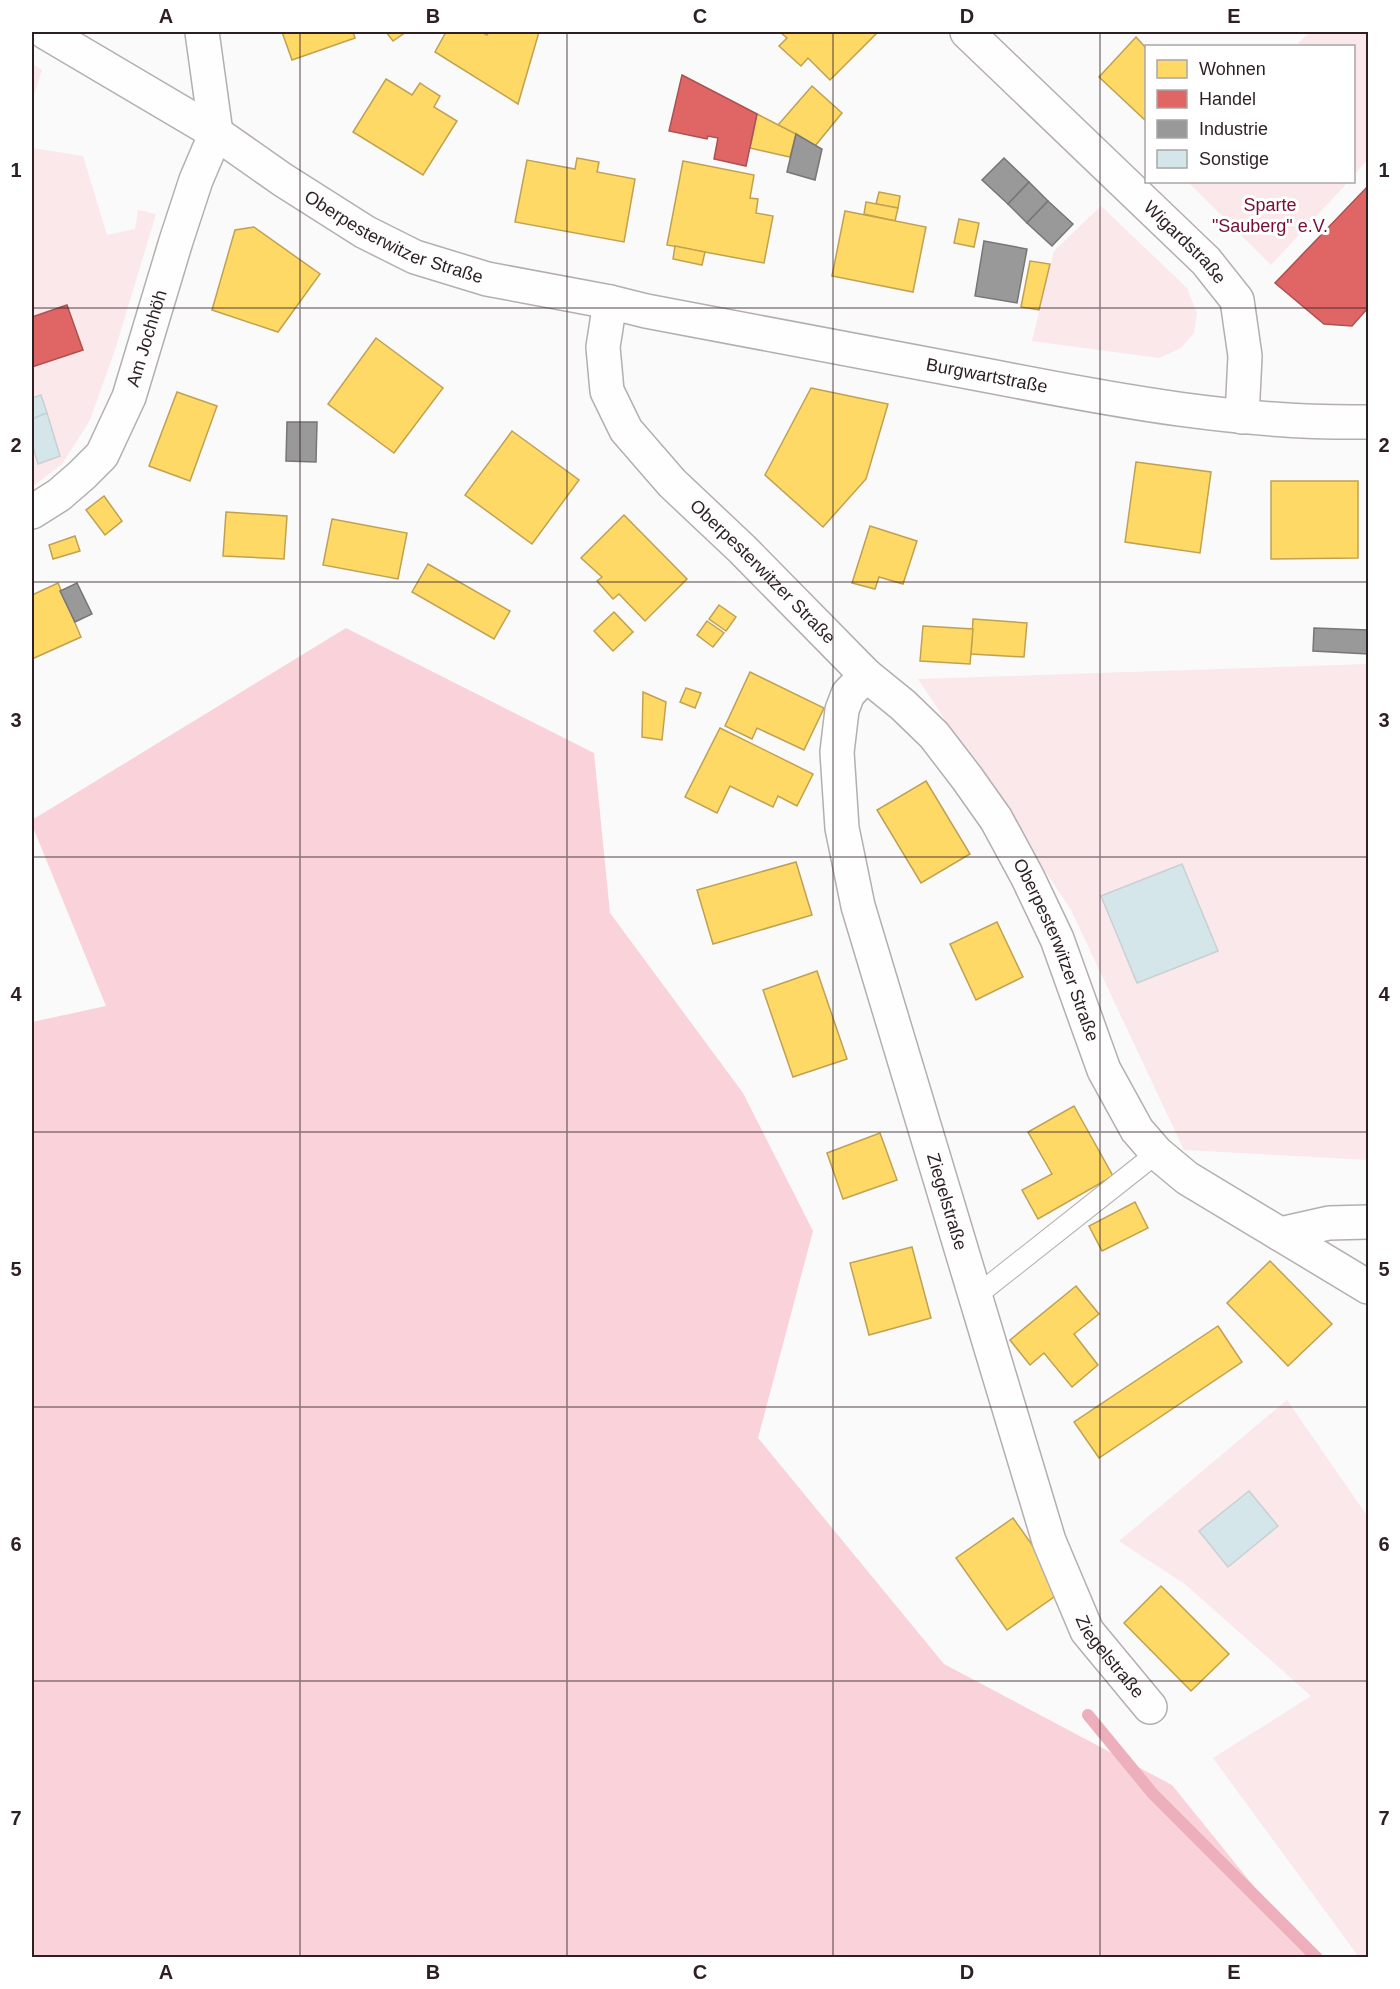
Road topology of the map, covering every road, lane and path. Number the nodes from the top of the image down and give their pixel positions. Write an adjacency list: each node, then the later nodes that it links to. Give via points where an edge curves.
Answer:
1 (45, 32): 4 (street, Oberpesterwitzer Straße)
2 (202, 32): 4 (street)
3 (967, 32): 6 (street, Wigardstraße, via 1206,261 1238,300 1245,356)
4 (216, 134): 5 (street, Oberpesterwitzer Straße, via 365,232 415,257 487,279); 8 (street, Am Jochhöh, via 196,180 129,397 102,454 59,495)
5 (610, 302): 6 (street, Burgwartstraße, via 1104,399); 9 (street, Oberpesterwitzer Straße, via 603,347 606,385 626,430 672,483)
6 (1242, 417): 7 (street, Burgwartstraße)
7 (1368, 422)
8 (32, 512)
9 (866, 675): 10 (street, Oberpesterwitzer Straße, via 934,735 996,819 1057,939 1104,1070 1137,1130); 14 (street, Ziegelstraße, via 848,694 842,710 837,752 842,828 858,906)
10 (1157, 1153): 12 (street, Oberpesterwitzer Straße, via 1187,1178); 14 (lane)
11 (1368, 1222): 12 (street, via 1329,1223)
12 (1280, 1234): 13 (street, Oberpesterwitzer Straße)
13 (1368, 1287)
14 (976, 1296): 15 (street, Ziegelstraße, via 1049,1541 1070,1591 1087,1631)
15 (1150, 1707)

